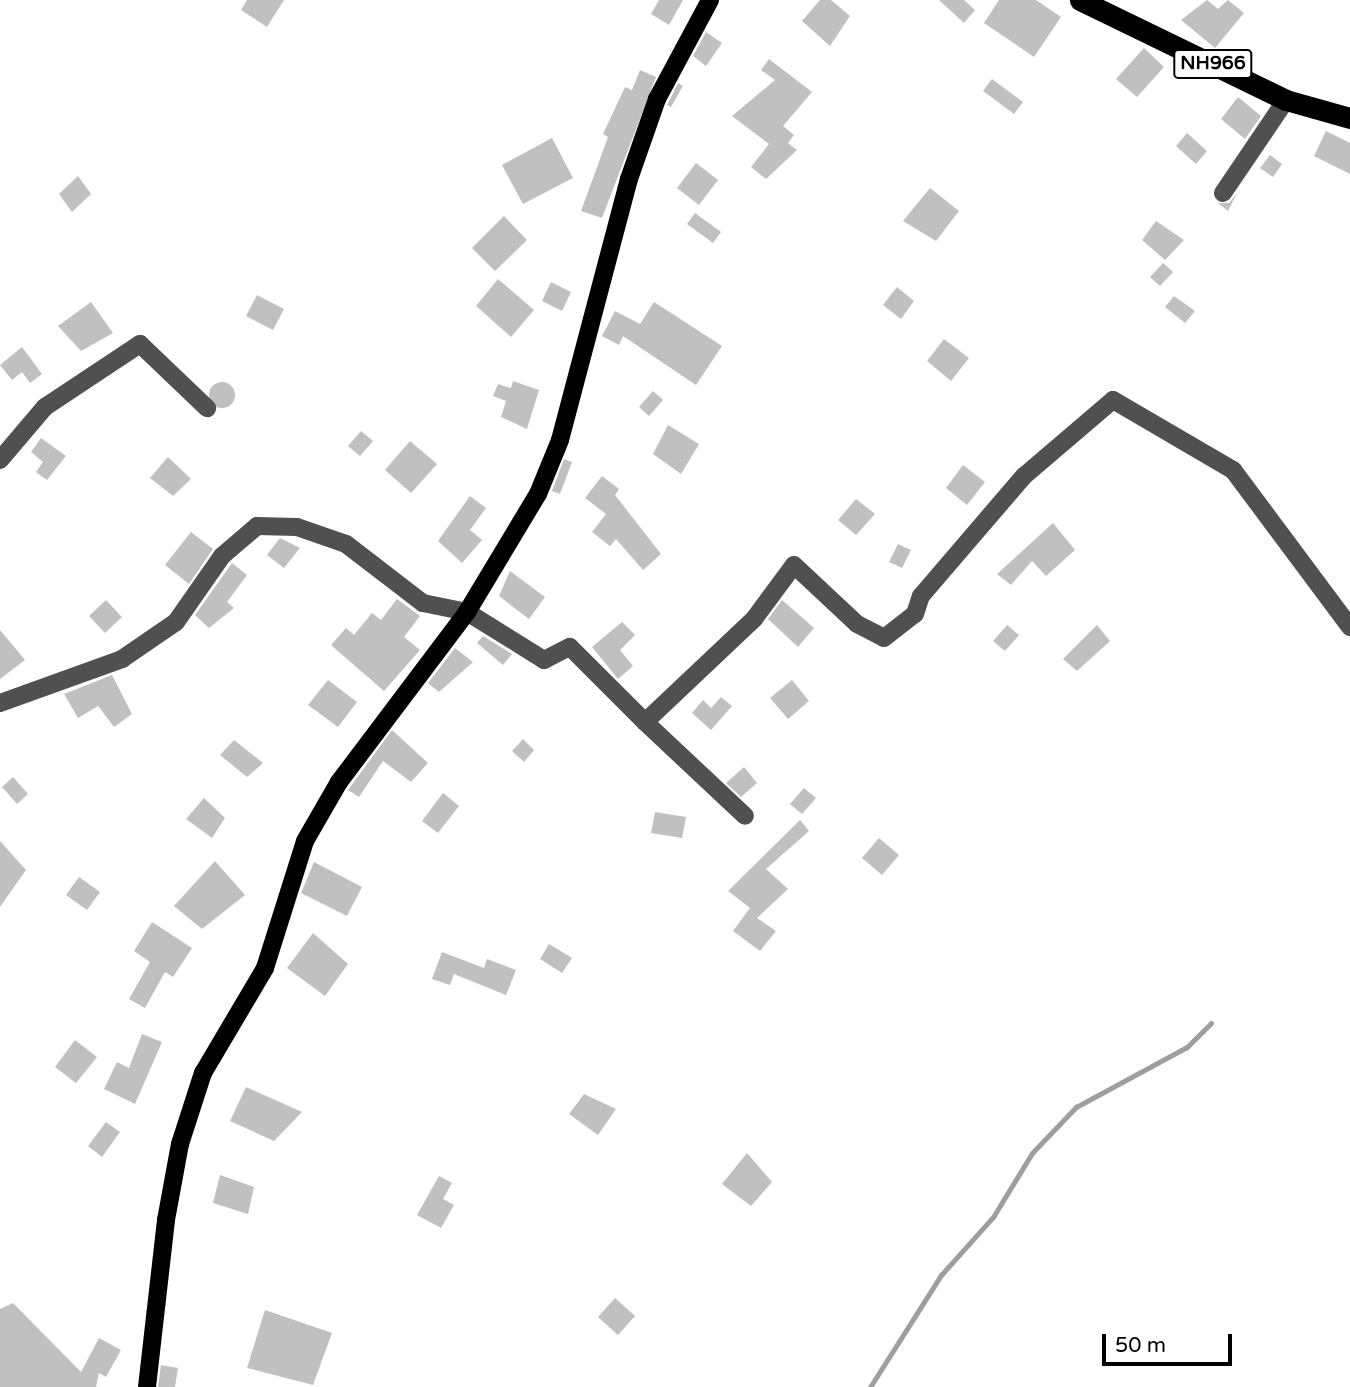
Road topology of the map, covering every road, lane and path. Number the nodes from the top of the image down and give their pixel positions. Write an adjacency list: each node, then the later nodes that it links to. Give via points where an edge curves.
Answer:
1 (710, 0): 8 (main road, via 657,99 629,179 560,440 516,536)
2 (1080, 0): 3 (highway, NH966)
3 (1286, 100): 4 (highway, NH966); 5 (street)
4 (1350, 118)
5 (1223, 192)
6 (207, 408): 7 (street, via 140,344 45,407)
7 (0, 460)
8 (467, 612): 10 (street, via 423,603 346,544 298,527 257,526 222,556 176,622 152,642 122,659); 11 (street, via 544,660 570,646 583,654); 13 (main road, via 326,805 305,841 265,968 203,1073 168,1207)
9 (1350, 627): 11 (street, via 1233,470 1113,400 1024,476 921,596 915,614 884,638 857,624 794,565 754,619)
10 (0, 703)
11 (645, 722): 12 (street)
12 (745, 816)
13 (147, 1387)

